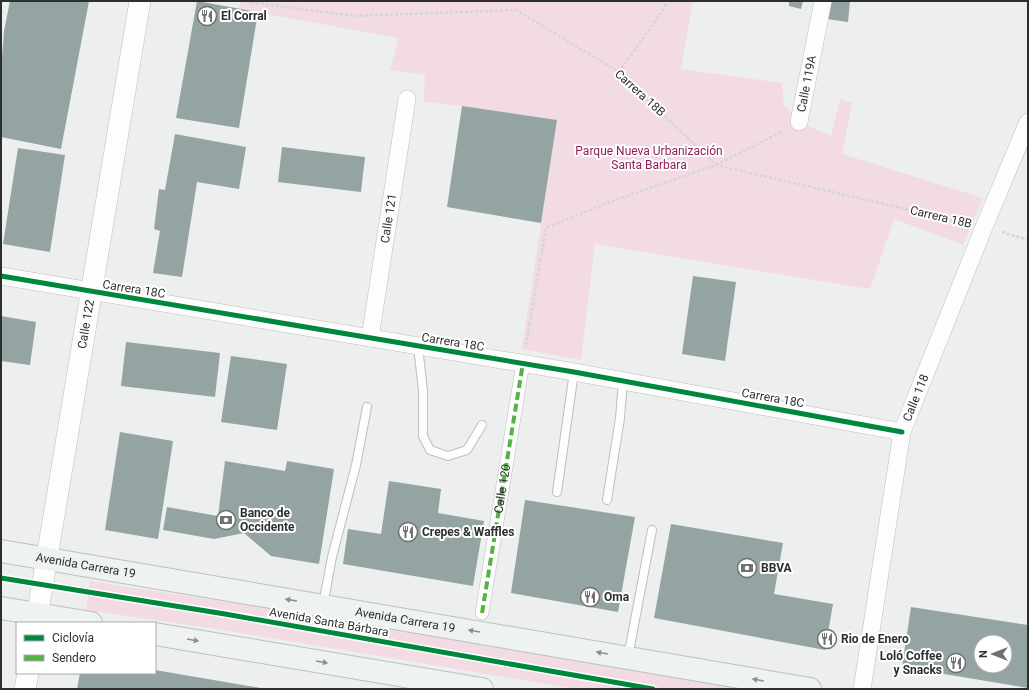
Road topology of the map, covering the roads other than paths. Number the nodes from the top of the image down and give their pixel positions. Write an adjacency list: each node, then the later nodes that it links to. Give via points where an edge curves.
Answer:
1 (140, 1): 7 (street, Calle 122)
2 (823, 1): 4 (street, Calle 119A)
3 (407, 98): 8 (street, Calle 121)
4 (799, 122)
5 (1028, 122): 15 (street, Calle 118)
6 (1, 276): 7 (street, Carrera 18C)
7 (91, 292): 8 (street, Carrera 18C); 20 (street, Calle 122)
8 (370, 338): 9 (street, Carrera 18C)
9 (418, 346): 10 (street, Carrera 18C); 14 (lane, via 423,391 423,436 430,450 448,456 467,450)
10 (523, 363): 11 (street, Carrera 18C); 23 (street, Calle 120)
11 (574, 372): 12 (street, Carrera 18C); 16 (lane)
12 (623, 381): 15 (street, Carrera 18C); 17 (lane)
13 (367, 407): 21 (lane)
14 (482, 424)
15 (902, 432): 32 (street, Calle 118)
16 (557, 492)
17 (607, 500)
18 (652, 530): 27 (lane)
19 (1, 551): 20 (main road, Avenida Carrera 19)
20 (47, 559): 21 (main road, Avenida Carrera 19, one-way to 20); 24 (street, Calle 122)
21 (323, 605): 27 (main road, Avenida Carrera 19, one-way to 21)
22 (1, 608): 24 (main road)
23 (482, 613)
24 (37, 618): 25 (main road)
25 (80, 622)
26 (156, 634): 30 (main road, one-way to 30)
27 (628, 658): 31 (main road, Avenida Carrera 19, one-way to 27)
28 (28, 674): 29 (street)
29 (25, 689)
30 (482, 689)
31 (810, 689)
32 (862, 689)

